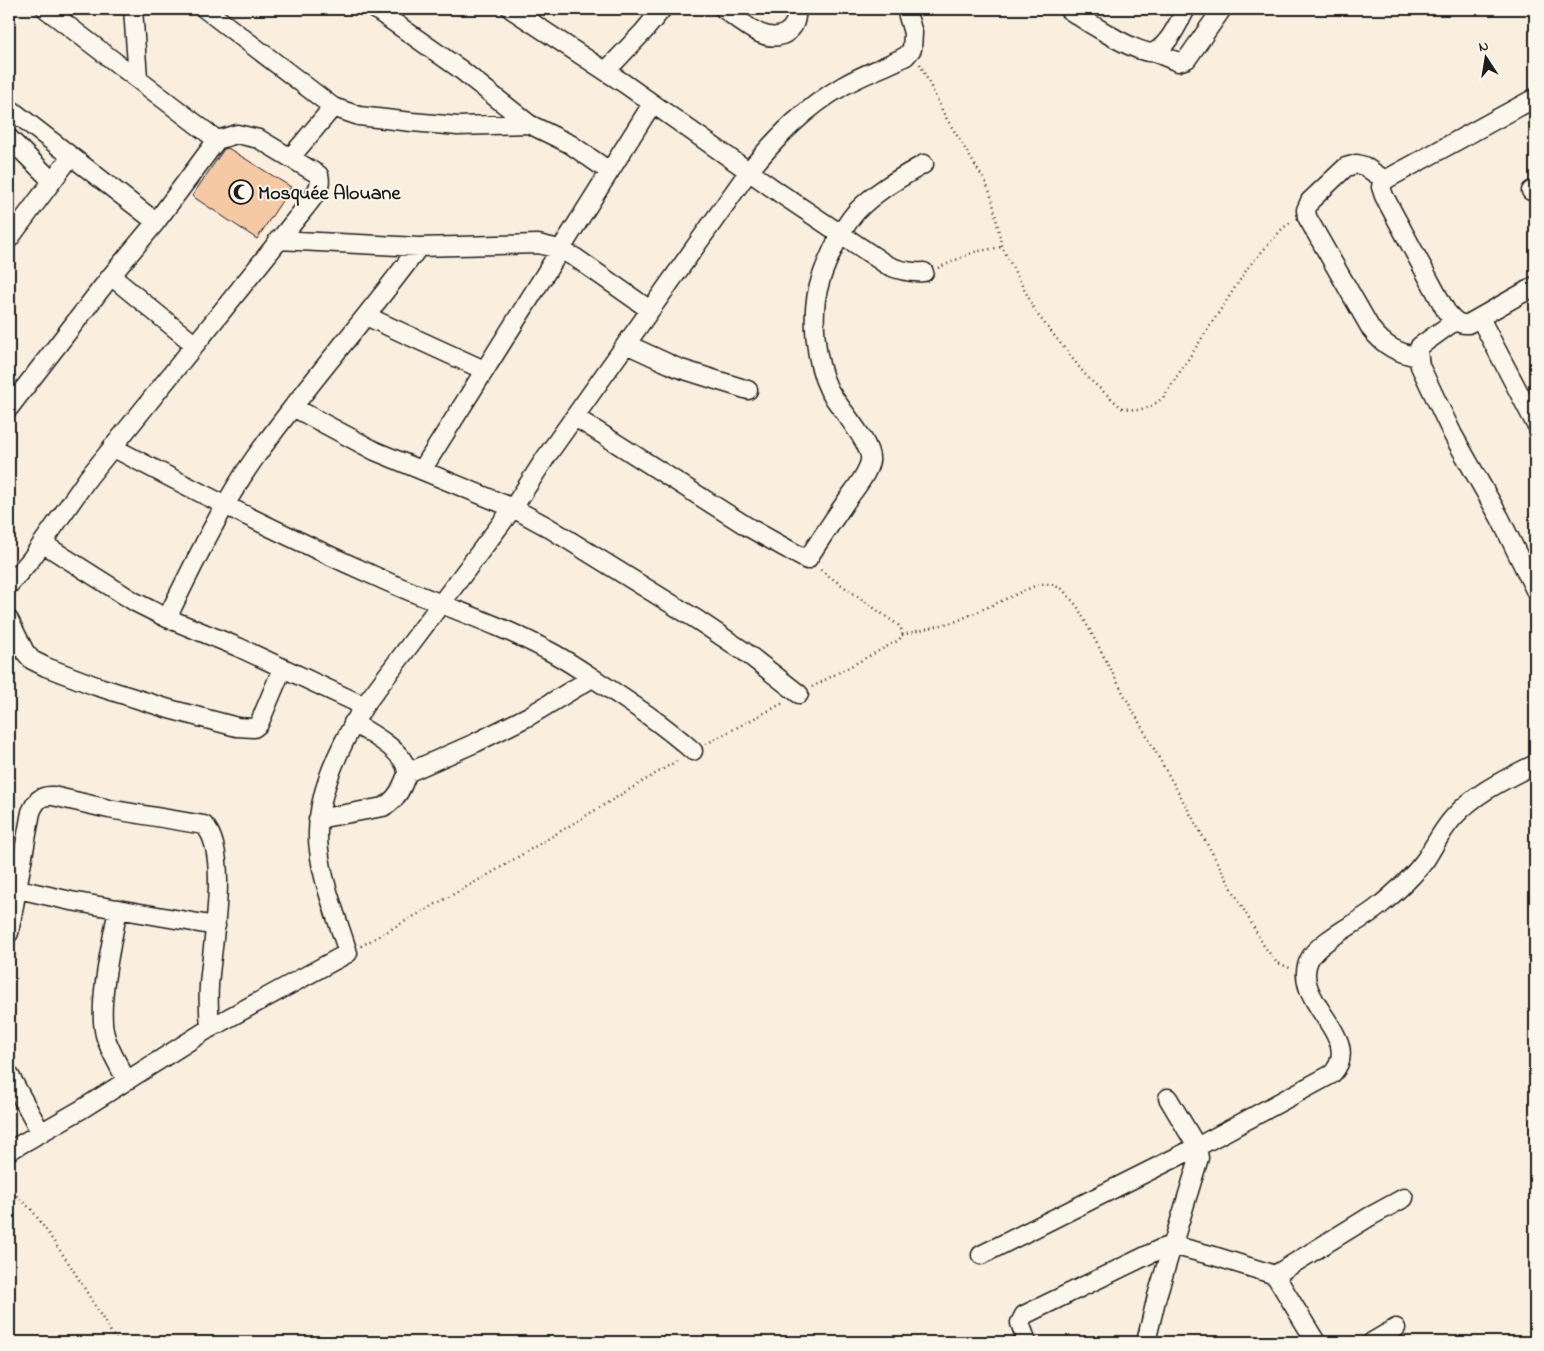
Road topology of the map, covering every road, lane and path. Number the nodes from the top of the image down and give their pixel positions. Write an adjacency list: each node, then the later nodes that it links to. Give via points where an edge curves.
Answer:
1 (46, 9): 16 (street)
2 (132, 9): 16 (street)
3 (205, 9): 19 (street)
4 (376, 9): 21 (street, via 460,69)
5 (662, 9): 15 (street)
6 (724, 9): 7 (street, via 762,35 780,36 792,28)
7 (796, 9)
8 (906, 9): 13 (street, via 913,33)
9 (1068, 9): 14 (street, via 1128,45)
10 (1186, 9): 14 (street, via 1165,42)
11 (1222, 9): 14 (street, via 1187,59 1178,62)
12 (516, 10): 15 (street)
13 (912, 49): 28 (street, via 906,56 845,85 818,102 786,128); 37 (path, via 945,116 986,183)
14 (1154, 52)
15 (606, 71): 18 (street)
16 (138, 78): 23 (street)
17 (1535, 98): 29 (street)
18 (652, 104): 27 (street); 28 (street)
19 (332, 107): 21 (street, via 360,116 421,123 458,126); 25 (street)
20 (13, 118): 24 (street)
21 (529, 124): 27 (street, via 570,144)
22 (9, 138): 30 (street)
23 (217, 140): 25 (street, via 236,134 246,136 259,139); 32 (street)
24 (71, 156): 30 (street); 32 (street)
25 (291, 157): 35 (street, via 319,175 320,180 314,196)
26 (924, 164): 33 (street, via 873,196)
27 (609, 171): 38 (street)
28 (749, 171): 33 (street); 42 (street)
29 (1385, 180): 31 (street, via 1364,166 1346,167 1310,200); 45 (street, via 1381,187 1384,196 1446,311)
30 (52, 181): 34 (street)
31 (1306, 210): 37 (path, via 1283,228 1249,266 1163,398 1150,407 1137,410 1122,408 1088,378 1038,314); 48 (street, via 1371,329 1394,350)
32 (156, 222): 40 (street)
33 (841, 233): 39 (street, via 887,265 902,272); 61 (street, via 819,283 817,350 830,391 868,446 870,462)
34 (9, 239)
35 (278, 240): 36 (street); 46 (street)
36 (419, 247): 38 (street, via 538,244); 43 (street)
37 (1002, 247): 39 (path, via 974,252)
38 (559, 250): 42 (street, via 596,271); 49 (street)
39 (924, 272)
40 (111, 276): 46 (street); 53 (street)
41 (1535, 286): 44 (street)
42 (650, 310): 47 (street)
43 (366, 316): 49 (street); 52 (street)
44 (1480, 318): 45 (street, via 1468,324); 51 (street)
45 (1455, 321): 48 (street, via 1423,343)
46 (194, 344): 56 (street)
47 (626, 344): 50 (street, via 678,368); 54 (street)
48 (1418, 357): 63 (street, via 1454,436 1500,518)
49 (484, 370): 57 (street)
50 (748, 390)
51 (1530, 399): 55 (street)
52 (293, 407): 57 (street, via 375,451); 58 (street, via 254,460)
53 (9, 408)
54 (574, 417): 59 (street); 61 (street, via 748,527)
55 (1535, 422)
56 (112, 447): 58 (street); 60 (street)
57 (422, 470): 59 (street)
58 (226, 506): 64 (street, via 377,578); 65 (street)
59 (514, 508): 64 (street); 70 (street, via 699,621)
60 (42, 543): 62 (street); 65 (street, via 105,584)
61 (807, 560): 67 (path, via 898,625)
62 (9, 585)
63 (1535, 590)
64 (441, 604): 69 (street, via 547,650); 71 (street)
65 (167, 618): 68 (street)
66 (9, 620): 68 (street, via 24,652 39,664 169,710 237,727 254,728 259,724)
67 (902, 635): 70 (path, via 899,640); 82 (path, via 957,621 1039,584 1051,584 1062,589 1077,606 1264,946 1276,962 1292,970)
68 (282, 669): 71 (street)
69 (592, 678): 73 (street); 75 (street, via 529,716)
70 (799, 694): 73 (path)
71 (364, 706): 72 (street)
72 (353, 723): 75 (street, via 393,749 404,762); 76 (street, via 330,776)
73 (693, 751): 81 (path, via 493,872)
74 (1535, 764): 82 (street, via 1485,791 1461,810 1412,876 1378,907 1319,947 1309,960)
75 (407, 773): 76 (street, via 397,796 383,807)
76 (318, 819): 81 (street, via 323,869)
77 (13, 887): 78 (street); 79 (street, via 31,812 38,799 45,796 204,825 215,846); 80 (street)
78 (118, 909): 79 (street); 85 (street, via 102,1020 110,1050)
79 (216, 926): 83 (street, via 209,986)
80 (9, 933)
81 (348, 953): 83 (street)
82 (1306, 971): 88 (street, via 1312,996 1338,1038 1342,1056 1337,1068 1315,1084)
83 (210, 1028): 85 (street)
84 (9, 1074): 87 (street)
85 (126, 1080): 87 (street)
86 (1168, 1098): 88 (street)
87 (40, 1133): 89 (street)
88 (1197, 1147): 92 (street, via 1198,1164); 93 (street)
89 (9, 1151)
90 (9, 1189): 97 (path, via 32,1210)
91 (1404, 1198): 94 (street)
92 (1172, 1245): 94 (street); 96 (street); 98 (street, via 1024,1314 1020,1323)
93 (981, 1255)
94 (1275, 1275): 99 (street)
95 (1396, 1328): 100 (street)
96 (1150, 1339)
97 (117, 1342)
98 (1027, 1342)
99 (1316, 1342)
100 (1372, 1342)

